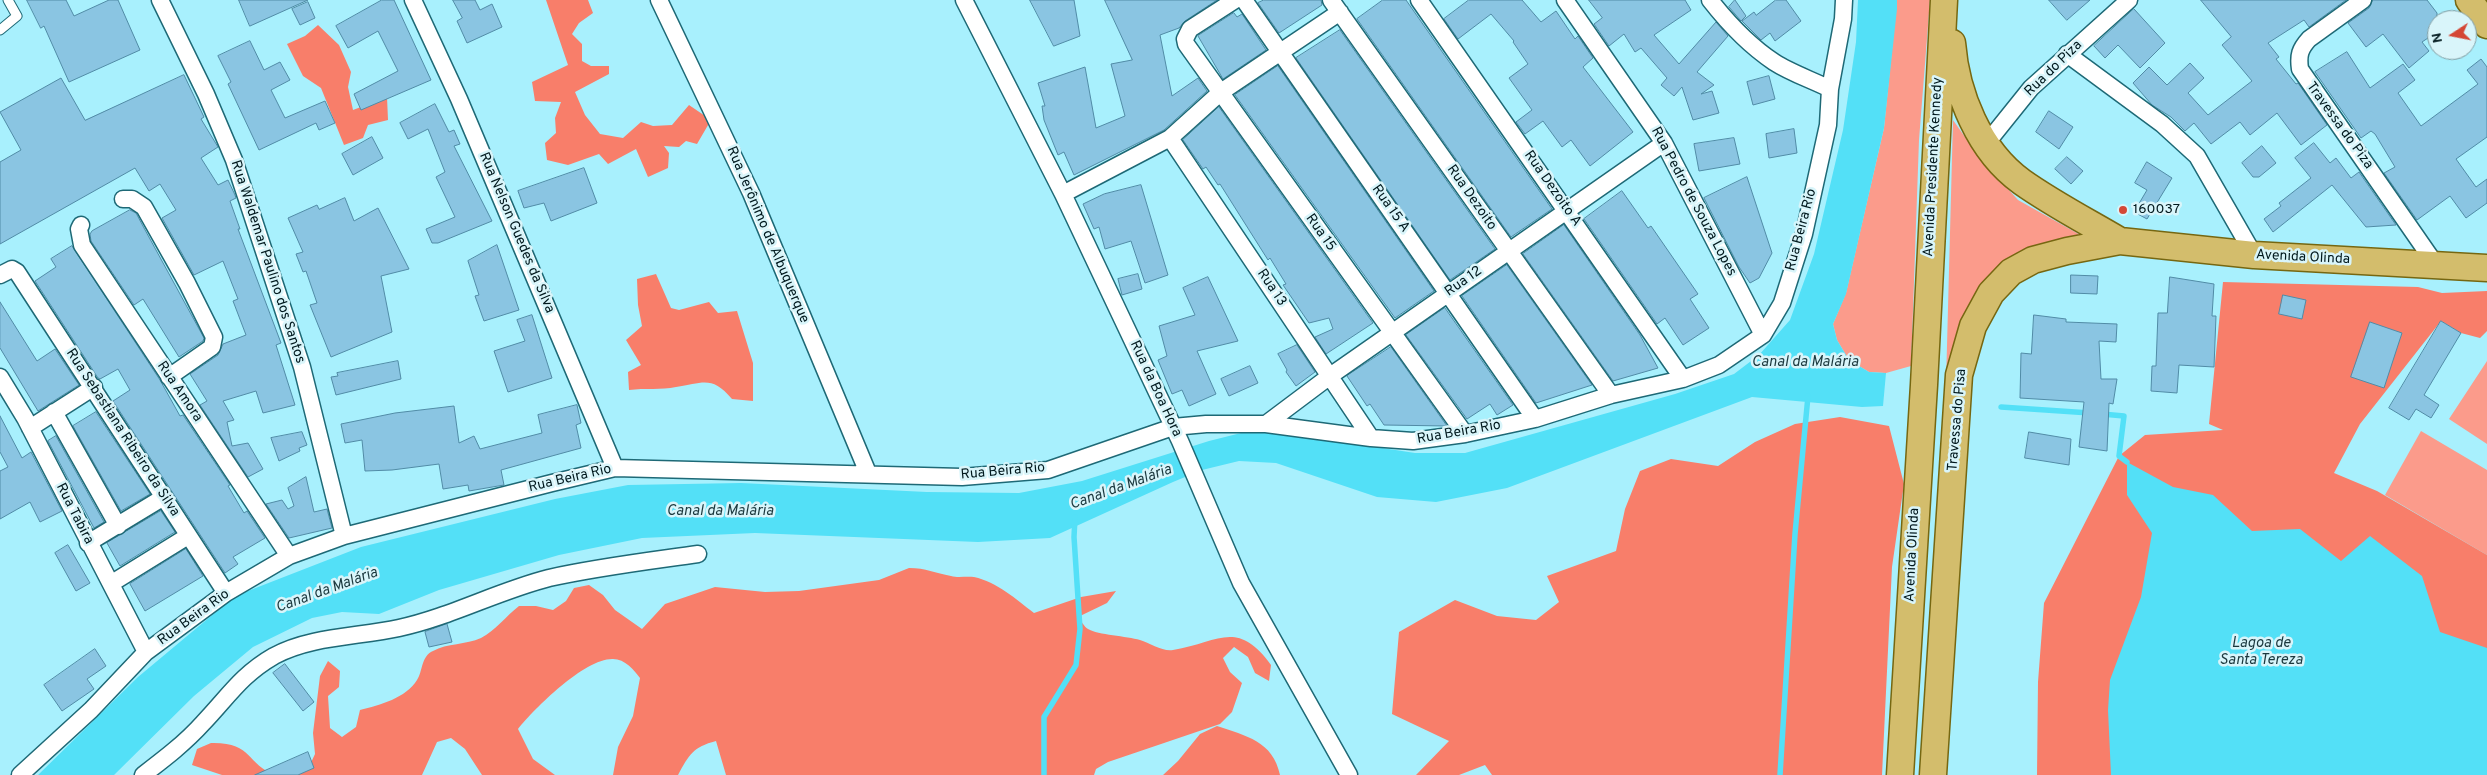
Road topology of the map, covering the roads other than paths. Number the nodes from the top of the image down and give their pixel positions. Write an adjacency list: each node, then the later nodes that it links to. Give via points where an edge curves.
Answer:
1 (8, 0): 18 (lane, via 17,16)
2 (160, 0): 59 (street, Rua Waldemar Paulino dos Santos, via 234,160 302,367)
3 (413, 0): 54 (street, Rua Nelson Guedes da Silva, via 463,108)
4 (659, 0): 55 (street, Rua Jerônimo de Albuquerque, via 751,193)
5 (964, 0): 26 (street, Rua da Boa Hora)
6 (1235, 0): 22 (street, Rua 15, via 1190,29 1185,39)
7 (1244, 0): 19 (street, Rua 15 A)
8 (1419, 0): 28 (street, Rua Dezoito A)
9 (1565, 0): 24 (street, Rua Pedro de Souza Lopes)
10 (1710, 0): 21 (street, via 1722,16 1775,62)
11 (1844, 0): 21 (street, Rua Beira Rio)
12 (1946, 0): 25 (main road, via 1954,64 1963,98); 40 (main road, Avenida Presidente Kennedy)
13 (2129, 0): 20 (street, Rua do Piza)
14 (2363, 0): 34 (street, Travessa do Piza, via 2309,39 2299,56 2300,68)
15 (2469, 0): 17 (main road)
16 (1335, 6): 19 (street); 31 (street, Rua Dezoito)
17 (2487, 25)
18 (0, 30)
19 (1280, 52): 22 (street); 37 (street, Rua 15 A)
20 (2067, 54): 25 (street, Rua do Piza, via 2031,88); 33 (street, via 2162,124 2197,156)
21 (1830, 89): 39 (street, Rua Beira Rio, via 1828,125 1804,234 1782,303)
22 (1220, 92): 23 (street); 38 (street, Rua 15)
23 (1170, 138): 26 (street); 41 (street, Rua 13)
24 (1664, 143): 28 (street, Rua 12); 39 (street, Rua Pedro de Souza Lopes)
25 (1986, 144): 30 (main road, via 2021,182)
26 (1063, 194): 51 (street, Rua da Boa Hora)
27 (123, 199): 43 (street, via 132,199 144,207 187,283 215,342)
28 (1567, 210): 31 (street, Rua 12); 44 (street, Rua Dezoito A)
29 (81, 225): 43 (street, Rua Amora, via 82,245)
30 (2120, 241): 33 (main road, Avenida Olinda); 70 (main road, Travessa do Pisa, via 2033,260 2011,272 1991,293 1973,326 1958,375)
31 (1509, 251): 37 (street, Rua 12); 46 (street, Rua Dezoito)
32 (2487, 254): 34 (main road)
33 (2254, 255): 34 (main road, Avenida Olinda)
34 (2446, 265): 35 (main road, Avenida Olinda)
35 (2487, 268)
36 (0, 275): 45 (street, Rua Sebastiana Ribeiro da Silva, via 12,269 17,272)
37 (1448, 293): 38 (street, Rua 12); 48 (street, Rua 15 A)
38 (1392, 333): 41 (street, Rua 12); 52 (street, Rua 15)
39 (1763, 335): 44 (street, Rua Beira Rio, via 1719,365)
40 (1925, 335): 69 (main road, Avenida Olinda)
41 (1330, 376): 49 (street, Rua 12); 53 (street, Rua 13)
42 (0, 377): 50 (street, Rua Tabira)
43 (168, 377): 62 (street, Rua Amora)
44 (1683, 379): 46 (street, Rua Beira Rio)
45 (94, 387): 47 (street); 56 (street, Rua Sebastiana Ribeiro da Silva)
46 (1611, 395): 48 (street, Rua Beira Rio)
47 (54, 412): 50 (street); 57 (street)
48 (1535, 419): 52 (street, Rua Beira Rio)
49 (1266, 424): 51 (street, Rua Beira Rio, via 1206,424); 53 (street, Rua Beira Rio)
50 (30, 428): 60 (street, Rua Tabira)
51 (1177, 434): 55 (street, Rua Beira Rio, via 1048,470 962,477); 68 (street, Rua da Boa Hora, via 1242,583)
52 (1465, 434): 53 (street, Rua Beira Rio, via 1412,441)
53 (1370, 438)
54 (615, 468): 55 (street, Rua Beira Rio); 59 (street, Rua Beira Rio)
55 (868, 473)
56 (164, 497): 57 (street); 58 (street, Rua Sebastiana Ribeiro da Silva)
57 (118, 526): 60 (street)
58 (188, 536): 63 (street); 64 (street, Rua Sebastiana Ribeiro da Silva)
59 (344, 536): 62 (street, Rua Beira Rio)
60 (88, 543): 63 (street, Rua Tabira)
61 (698, 554): 67 (street, via 549,578 492,595 428,621 305,644 275,656 250,672 179,747)
62 (289, 556): 64 (street, Rua Beira Rio)
63 (112, 583): 65 (street, Rua Tabira)
64 (226, 593): 65 (street, Rua Beira Rio)
65 (146, 652): 66 (street, Rua Beira Rio, via 91,710)
66 (20, 775)
67 (143, 775)
68 (1349, 775)
69 (1900, 775)
70 (1933, 775)

